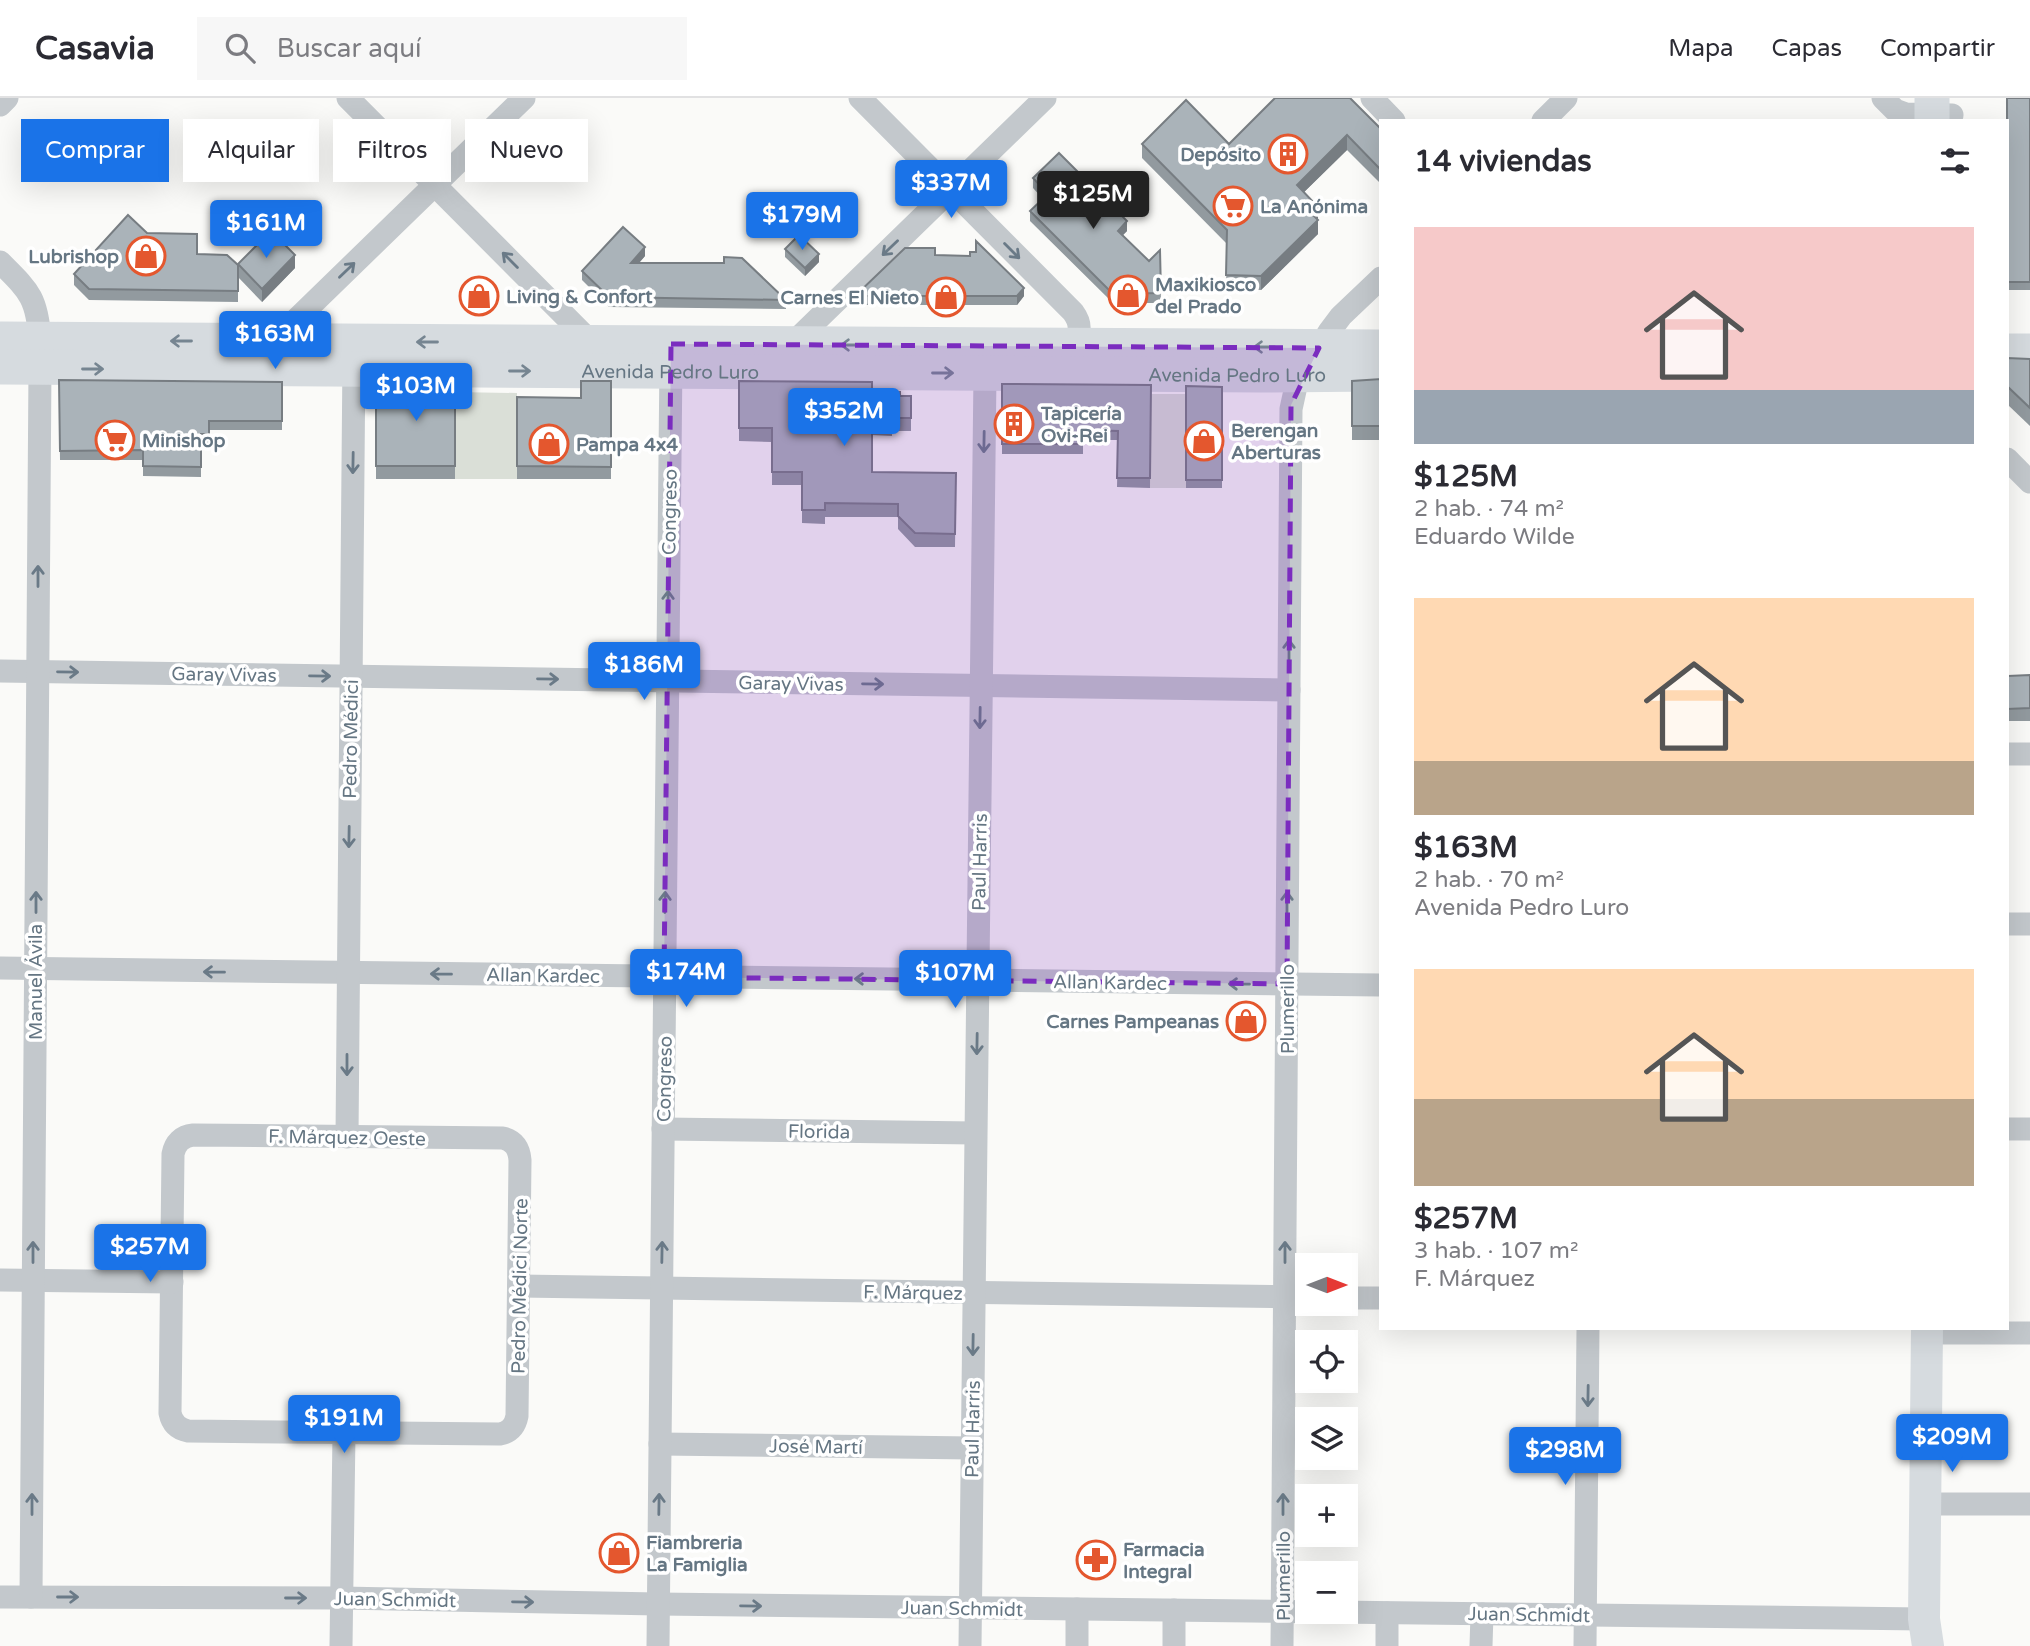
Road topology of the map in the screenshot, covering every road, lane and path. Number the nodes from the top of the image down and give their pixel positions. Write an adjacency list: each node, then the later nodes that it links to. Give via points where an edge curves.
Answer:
1 (7, 98): 9 (street)
2 (348, 98): 13 (street)
3 (524, 98): 13 (street)
4 (860, 98): 14 (street)
5 (1045, 98): 14 (street)
6 (1371, 98): 11 (street)
7 (1566, 98): 12 (street)
8 (1883, 98): 10 (street, via 1902,113)
9 (0, 105)
10 (1942, 111)
11 (1392, 119)
12 (1545, 119)
13 (435, 185): 17 (street, one-way to 13); 19 (street, one-way to 13)
14 (951, 189): 20 (street, one-way to 20); 21 (street, one-way to 21, via 1076,316 1078,336)
15 (0, 262): 25 (street, Manuel Ávila, via 32,297)
16 (1379, 280): 28 (street, Plumerillo, via 1335,323)
17 (293, 334): 25 (main road, Avenida Pedro Luro, one-way to 25); 26 (main road, Avenida Pedro Luro); 30 (street)
18 (0, 339): 25 (main road, Avenida Pedro Luro)
19 (592, 343): 26 (main road, Avenida Pedro Luro, one-way to 26); 27 (main road, Avenida Pedro Luro)
20 (791, 345): 21 (main road, Avenida Pedro Luro, one-way to 20); 27 (main road, Avenida Pedro Luro)
21 (1066, 346): 28 (main road, Avenida Pedro Luro, one-way to 21); 31 (street)
22 (1379, 347): 28 (main road, Avenida Pedro Luro)
23 (2009, 351): 24 (main road)
24 (2030, 351)
25 (40, 354): 29 (main road, Avenida Pedro Luro); 30 (main road, Avenida Pedro Luro, one-way to 30); 36 (street, Manuel Ávila, one-way to 25)
26 (354, 356): 27 (main road, Avenida Pedro Luro, one-way to 27); 30 (main road, Avenida Pedro Luro); 37 (street, Pedro Médici, one-way to 37)
27 (671, 358): 31 (main road, Avenida Pedro Luro, one-way to 31); 38 (street, Congreso, one-way to 27)
28 (1311, 362): 31 (main road, Avenida Pedro Luro); 32 (main road, Avenida Pedro Luro); 40 (street, Plumerillo, one-way to 28, via 1291,409 1294,391)
29 (0, 367)
30 (245, 369)
31 (985, 374): 39 (street, Paul Harris, one-way to 39)
32 (1379, 374)
33 (2009, 461): 34 (street)
34 (2030, 482)
35 (0, 671): 36 (street, Garay Vivas)
36 (37, 671): 37 (street, Garay Vivas, one-way to 37); 46 (street, Manuel Ávila, one-way to 36)
37 (351, 676): 38 (street, Garay Vivas, one-way to 38); 47 (street, Pedro Médici, one-way to 47)
38 (667, 681): 39 (street, Garay Vivas, one-way to 39); 48 (street, Congreso, one-way to 38)
39 (981, 686): 40 (street, Garay Vivas); 49 (street, Paul Harris, one-way to 49)
40 (1289, 690): 50 (street, Plumerillo, one-way to 40)
41 (2009, 754): 42 (street)
42 (2030, 754)
43 (2009, 924): 44 (street)
44 (2030, 924)
45 (0, 968): 46 (street, Allan Kardec)
46 (35, 970): 47 (street, Allan Kardec, one-way to 46); 60 (street, Manuel Ávila, one-way to 46)
47 (348, 973): 48 (street, Allan Kardec, one-way to 47); 56 (street, Pedro Médici, one-way to 56)
48 (664, 977): 49 (street, Allan Kardec, one-way to 48); 52 (street, Congreso)
49 (977, 981): 50 (street, Allan Kardec, one-way to 49); 55 (street, Paul Harris, one-way to 55)
50 (1287, 984): 51 (street, Allan Kardec); 58 (street, Plumerillo, one-way to 50)
51 (1379, 985)
52 (663, 1129): 55 (street, Florida); 63 (street, Congreso, one-way to 52)
53 (2009, 1129): 54 (street)
54 (2030, 1129)
55 (975, 1133): 64 (street, Paul Harris)
56 (347, 1137): 57 (street, F. Márquez Oeste, via 503,1138); 61 (street, F. Márquez Oeste, via 193,1135 179,1140 173,1154)
57 (515, 1144): 62 (street, Pedro Médici Norte, via 520,1153)
58 (1295, 1262)
59 (0, 1280): 60 (street)
60 (33, 1281): 61 (street); 78 (street, Manuel Ávila, one-way to 60)
61 (172, 1282): 72 (street, via 170,1413 176,1425 188,1431)
62 (519, 1286): 63 (street, F. Márquez); 72 (street, Pedro Médici Norte, via 517,1416 512,1428 500,1434)
63 (661, 1288): 64 (street, F. Márquez); 73 (street, Congreso)
64 (974, 1292): 65 (street, F. Márquez); 74 (street, Paul Harris, one-way to 74)
65 (1295, 1297)
66 (1358, 1298): 67 (street)
67 (1379, 1298)
68 (1295, 1316): 84 (street, Plumerillo, one-way to 68)
69 (1588, 1330): 87 (street, one-way to 87)
70 (1927, 1330): 71 (street); 75 (main road)
71 (2030, 1333)
72 (344, 1433): 79 (street)
73 (660, 1444): 74 (street, José Martí); 80 (street, Congreso, one-way to 73)
74 (972, 1448): 81 (street, Paul Harris)
75 (1925, 1504): 76 (street); 88 (main road)
76 (2030, 1504)
77 (0, 1597): 78 (street, Juan Schmidt)
78 (31, 1597): 79 (street, Juan Schmidt, one-way to 79)
79 (342, 1598): 80 (street, Juan Schmidt, one-way to 80); 89 (street)
80 (658, 1604): 81 (street, Juan Schmidt, one-way to 81); 90 (street, Congreso)
81 (970, 1608): 82 (street, Juan Schmidt); 91 (street, Paul Harris)
82 (1077, 1609): 83 (street, Juan Schmidt); 92 (street)
83 (1174, 1610): 84 (street, Juan Schmidt); 93 (street)
84 (1282, 1612): 85 (street, Juan Schmidt); 94 (street, Plumerillo)
85 (1387, 1613): 86 (street, Juan Schmidt); 95 (street)
86 (1482, 1614): 87 (street, Juan Schmidt); 96 (street)
87 (1586, 1615): 88 (street, Juan Schmidt); 97 (street)
88 (1924, 1637)
89 (341, 1646)
90 (658, 1646)
91 (970, 1646)
92 (1077, 1646)
93 (1174, 1646)
94 (1282, 1646)
95 (1387, 1646)
96 (1481, 1646)
97 (1585, 1646)

